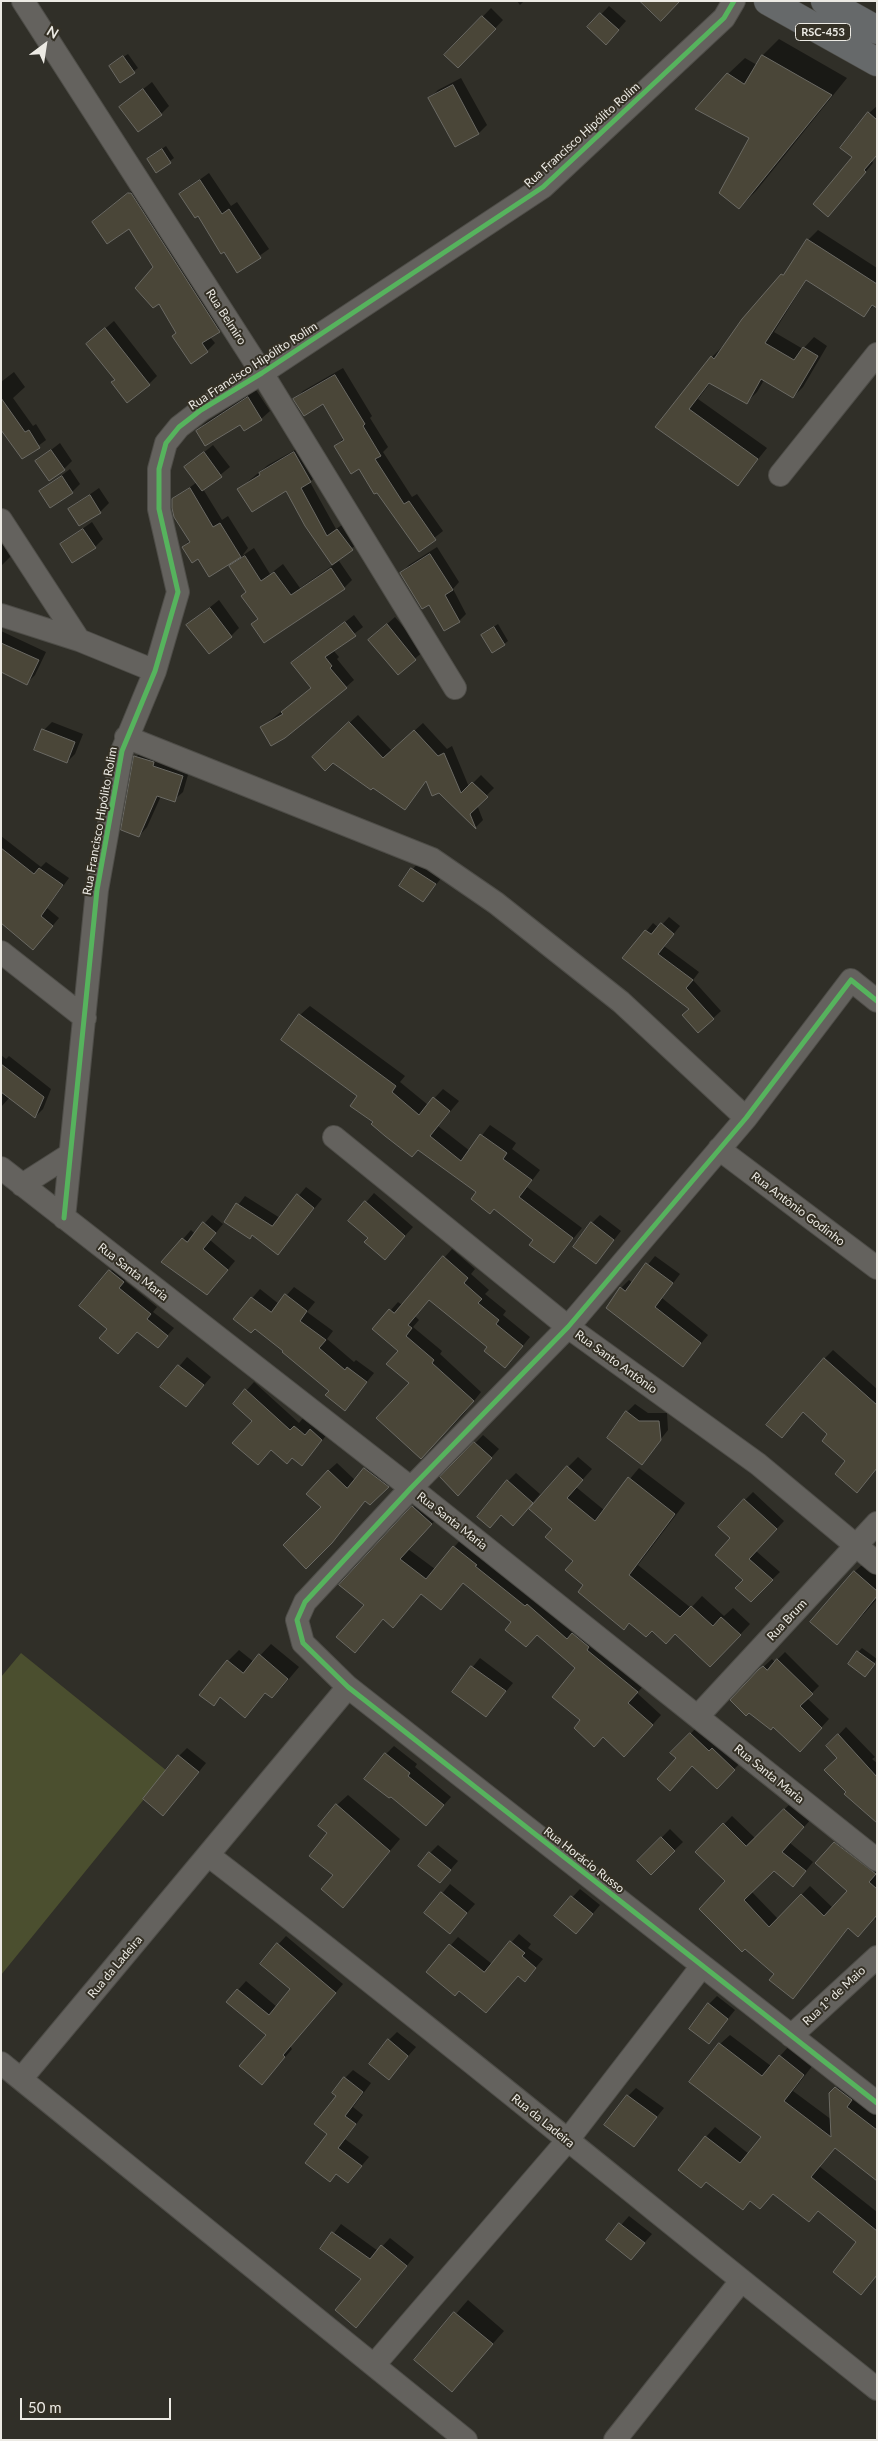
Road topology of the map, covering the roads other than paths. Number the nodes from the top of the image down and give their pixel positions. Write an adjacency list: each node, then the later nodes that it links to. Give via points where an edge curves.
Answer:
1 (24, 1): 8 (street, Rua Belmiro)
2 (734, 1): 8 (street, Rua Francisco Hipólito Rolim, via 724,18 543,187)
3 (768, 1): 6 (main road, RSC-453)
4 (825, 1): 5 (main road, RSC-453)
5 (877, 30)
6 (877, 62)
7 (877, 354): 9 (street)
8 (262, 373): 13 (street, Rua Francisco Hipólito Rolim, via 186,420 166,443 159,469 159,508 178,592); 14 (street, Rua Belmiro)
9 (780, 475)
10 (1, 520): 12 (street)
11 (1, 615): 12 (street)
12 (79, 640): 13 (street)
13 (155, 671): 15 (street, Rua Francisco Hipólito Rolim)
14 (455, 688)
15 (126, 737): 18 (street, Rua Francisco Hipólito Rolim, via 97,890); 19 (street, via 432,859 496,903 621,1002)
16 (1, 952): 18 (street)
17 (877, 1001): 19 (street, via 851,980)
18 (86, 1018): 22 (street, Rua Francisco Hipólito Rolim)
19 (746, 1118): 21 (street)
20 (334, 1137): 27 (street, Rua Santo Antônio)
21 (719, 1149): 26 (street, Rua Antônio Godinho); 27 (street)
22 (69, 1155): 24 (street); 25 (street, Rua Francisco Hipólito Rolim)
23 (1, 1168): 24 (street, Rua Santa Maria)
24 (22, 1185): 25 (street, Rua Santa Maria)
25 (64, 1218): 28 (street, Rua Santa Maria)
26 (877, 1268)
27 (568, 1327): 28 (street); 30 (street, Rua Santo Antônio, via 758,1464)
28 (411, 1488): 32 (street, Rua Horácio Russo, via 305,1602 297,1620 303,1642); 33 (street, Rua Santa Maria)
29 (877, 1523): 30 (street, Rua Brum)
30 (855, 1546): 31 (street, Rua Santo Antônio); 33 (street, Rua Brum)
31 (877, 1563)
32 (348, 1687): 34 (street, Rua da Ladeira); 37 (street, Rua Horácio Russo)
33 (698, 1716): 35 (street, Rua Santa Maria)
34 (208, 1855): 40 (street, Rua da Ladeira); 42 (street, Rua da Ladeira, via 397,2001)
35 (877, 1860)
36 (877, 1957): 38 (street, Rua 1º de Maio)
37 (702, 1966): 38 (street, Rua Horácio Russo); 42 (street)
38 (791, 2036): 41 (street, Rua Horácio Russo)
39 (1, 2063): 40 (street)
40 (21, 2079): 44 (street)
41 (877, 2103)
42 (567, 2141): 43 (street, Rua da Ladeira); 44 (street)
43 (741, 2280): 45 (street, Rua da Ladeira); 47 (street)
44 (374, 2365): 46 (street)
45 (877, 2389)
46 (466, 2440)
47 (615, 2440)

